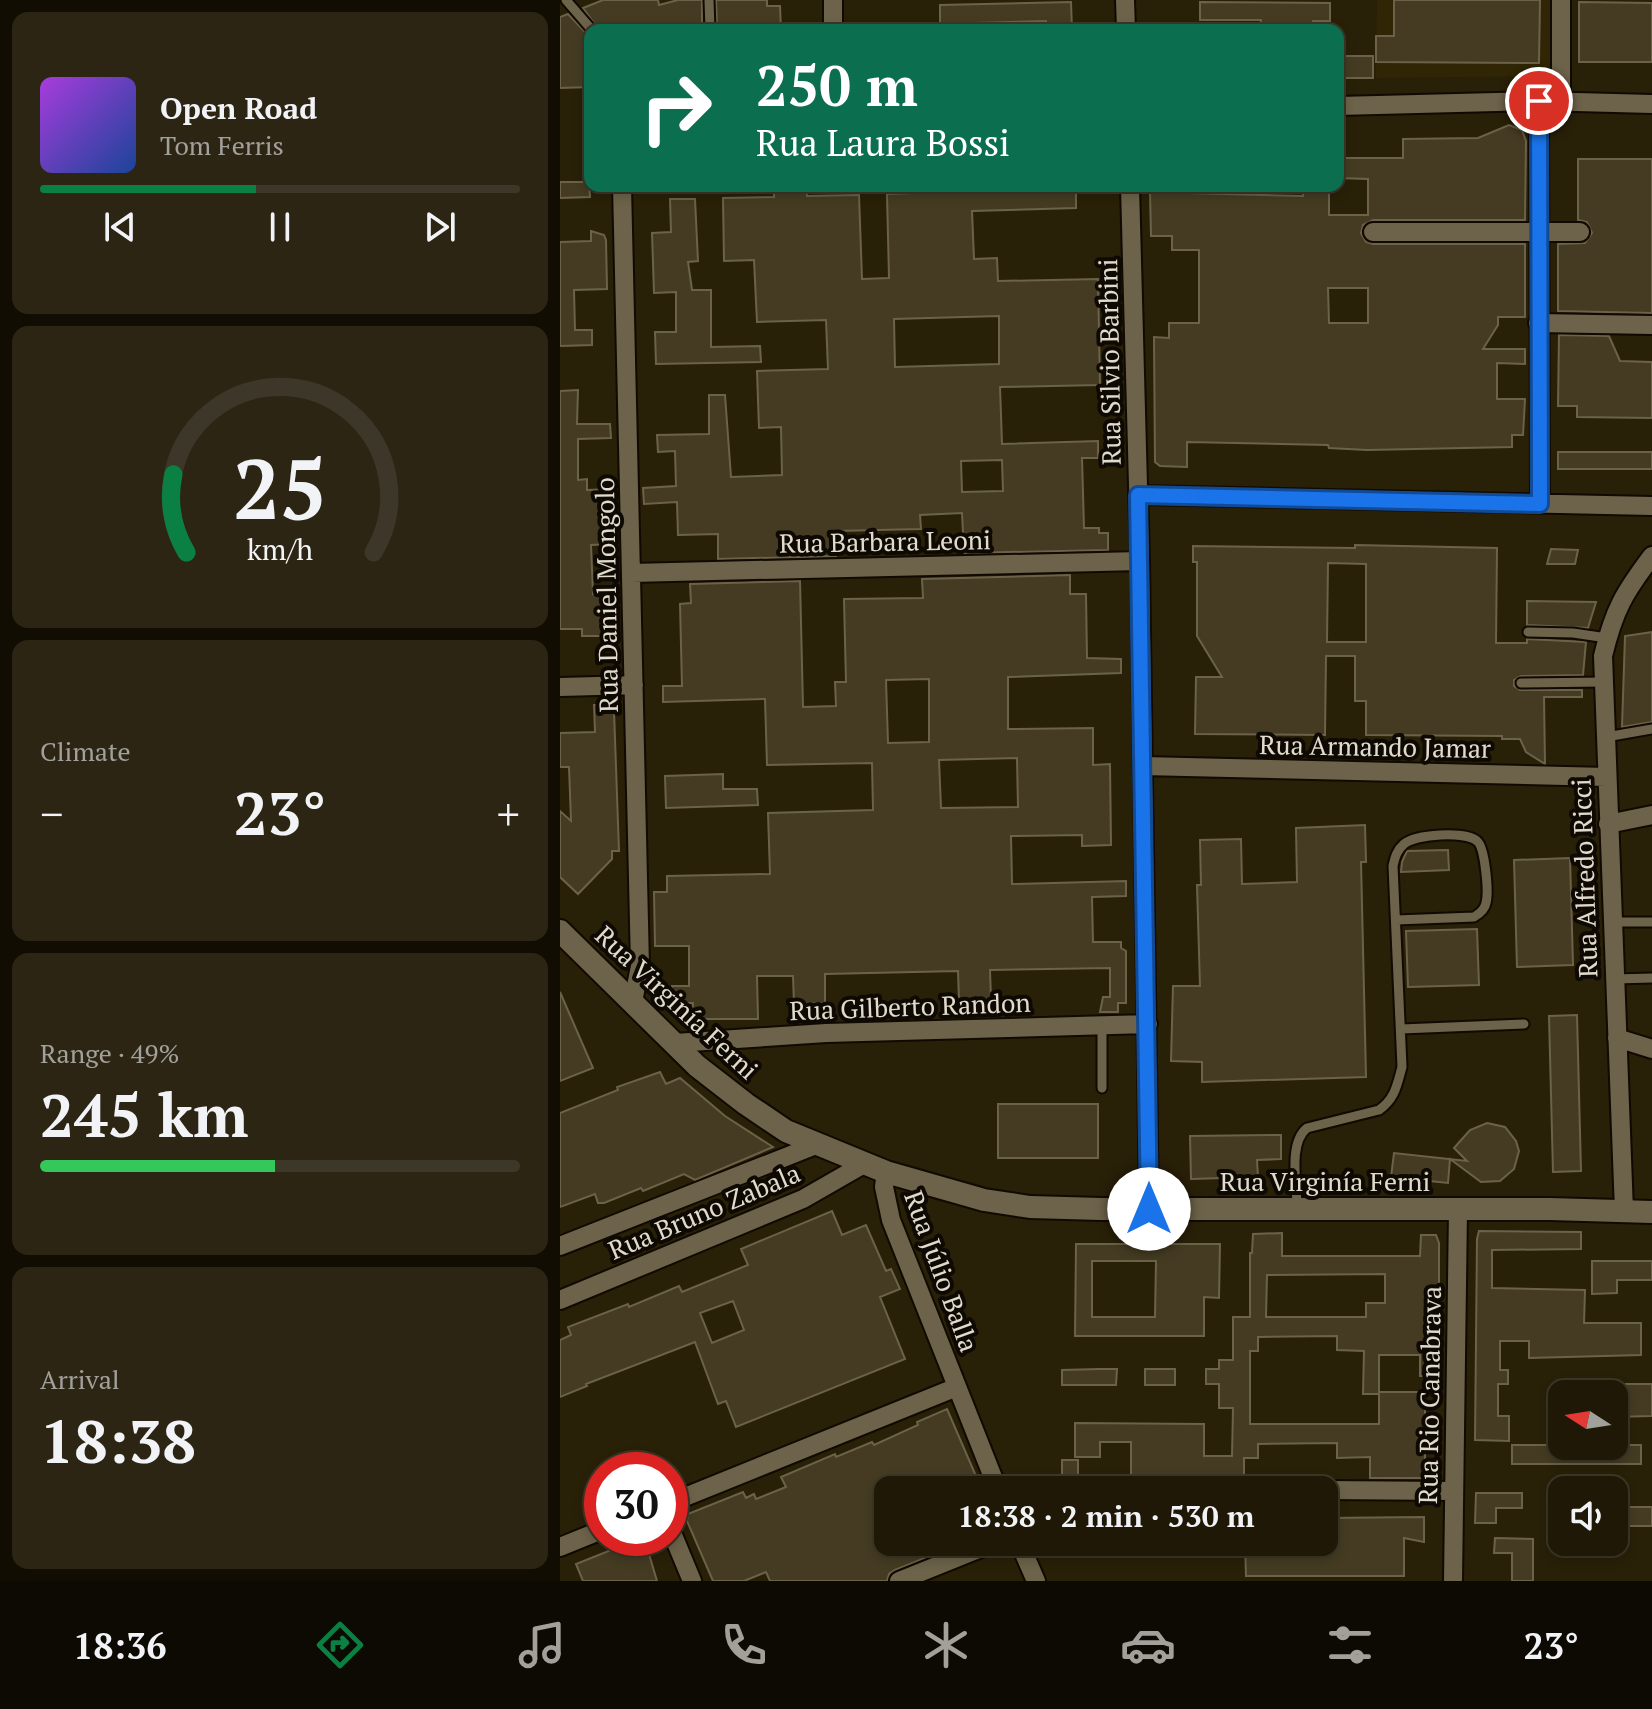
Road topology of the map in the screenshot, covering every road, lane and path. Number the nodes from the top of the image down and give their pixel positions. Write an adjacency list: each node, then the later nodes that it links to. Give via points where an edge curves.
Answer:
1 (566, 0): 6 (lane)
2 (709, 0): 7 (lane)
3 (833, 0): 8 (street)
4 (1125, 0): 9 (street)
5 (1561, 0): 11 (street)
6 (587, 24)
7 (710, 24)
8 (833, 24)
9 (1126, 24)
10 (1539, 101): 11 (street); 13 (street); 16 (street)
11 (1561, 102): 12 (street)
12 (1652, 104)
13 (1344, 106)
14 (622, 192): 26 (street, Rua Daniel Mongolo)
15 (1130, 192): 21 (street, Rua Silvio Barbini)
16 (1538, 230): 17 (street); 18 (street); 19 (street)
17 (1373, 232)
18 (1580, 232)
19 (1538, 323): 20 (street); 22 (street)
20 (1652, 325)
21 (1138, 495): 22 (street); 25 (street, Rua Silvio Barbini)
22 (1540, 504): 23 (street)
23 (1652, 506)
24 (1652, 556): 28 (street, Rua Alfredo Ricci, via 1626,591)
25 (1140, 561): 26 (street, Rua Barbara Leoni); 35 (street, Rua Silvio Barbini)
26 (631, 573): 31 (street, Rua Daniel Mongolo)
27 (1528, 632): 28 (lane)
28 (1607, 638): 29 (street, Rua Alfredo Ricci)
29 (1604, 682): 30 (lane); 34 (street, Rua Alfredo Ricci)
30 (1521, 683)
31 (634, 685): 32 (street); 45 (street, Rua Daniel Mongolo, via 640,966)
32 (560, 687)
33 (1652, 729): 34 (lane)
34 (1606, 737): 36 (street, Rua Alfredo Ricci)
35 (1143, 766): 36 (street, Rua Armando Jamar); 46 (street, Rua Silvio Barbini)
36 (1607, 777): 38 (street, Rua Alfredo Ricci)
37 (1652, 815): 38 (street)
38 (1608, 824): 40 (street, Rua Alfredo Ricci)
39 (1396, 920): 39 (lane, via 1393,866 1404,843 1414,837 1476,839 1485,865 1486,902 1481,912 1474,917); 49 (lane)
40 (1612, 922): 41 (lane); 44 (street, Rua Alfredo Ricci)
41 (1652, 922)
42 (560, 931): 45 (street, Rua Virginía Ferni)
43 (1652, 978): 44 (lane)
44 (1614, 979): 50 (street, Rua Alfredo Ricci)
45 (633, 1002): 51 (street, Rua Virginía Ferni)
46 (1148, 1024): 48 (street, Rua Gilberto Randon); 57 (street, Rua Silvio Barbini)
47 (1524, 1024): 49 (lane)
48 (1102, 1026): 51 (street, Rua Gilberto Randon); 53 (lane)
49 (1401, 1029): 59 (lane, via 1402,1067 1388,1103 1299,1134)
50 (1617, 1038): 52 (street); 60 (street, Rua Alfredo Ricci)
51 (675, 1043): 54 (street, Rua Virginía Ferni, via 746,1104)
52 (1652, 1049)
53 (1102, 1088)
54 (816, 1145): 55 (street, Rua Virginía Ferni); 62 (street, Rua Bruno Zabala)
55 (864, 1164): 56 (street, Rua Virginía Ferni); 63 (street, Rua Bruno Zabala, via 803,1199)
56 (886, 1172): 57 (street, Rua Virginía Ferni, via 984,1200 1030,1207); 64 (street, Rua Júlio Balla, via 891,1220)
57 (1149, 1209): 59 (street, Rua Virginía Ferni)
58 (1458, 1209): 59 (street, Rua Virginía Ferni); 60 (street, Rua Virginía Ferni); 67 (street, Rua Rio Canabrava)
59 (1297, 1210)
60 (1624, 1211): 61 (street, Rua Virginía Ferni)
61 (1652, 1212)
62 (560, 1246)
63 (560, 1300)
64 (957, 1387): 65 (street, Rua Júlio Balla); 68 (street)
65 (992, 1476)
66 (1338, 1490): 67 (street)
67 (1454, 1491): 77 (street, Rua Rio Canabrava)
68 (688, 1496)
69 (584, 1537): 70 (street)
70 (560, 1547)
71 (682, 1556): 74 (street)
72 (961, 1556): 75 (street)
73 (1025, 1556): 76 (street)
74 (692, 1581)
75 (899, 1581)
76 (1036, 1581)
77 (1453, 1581)

